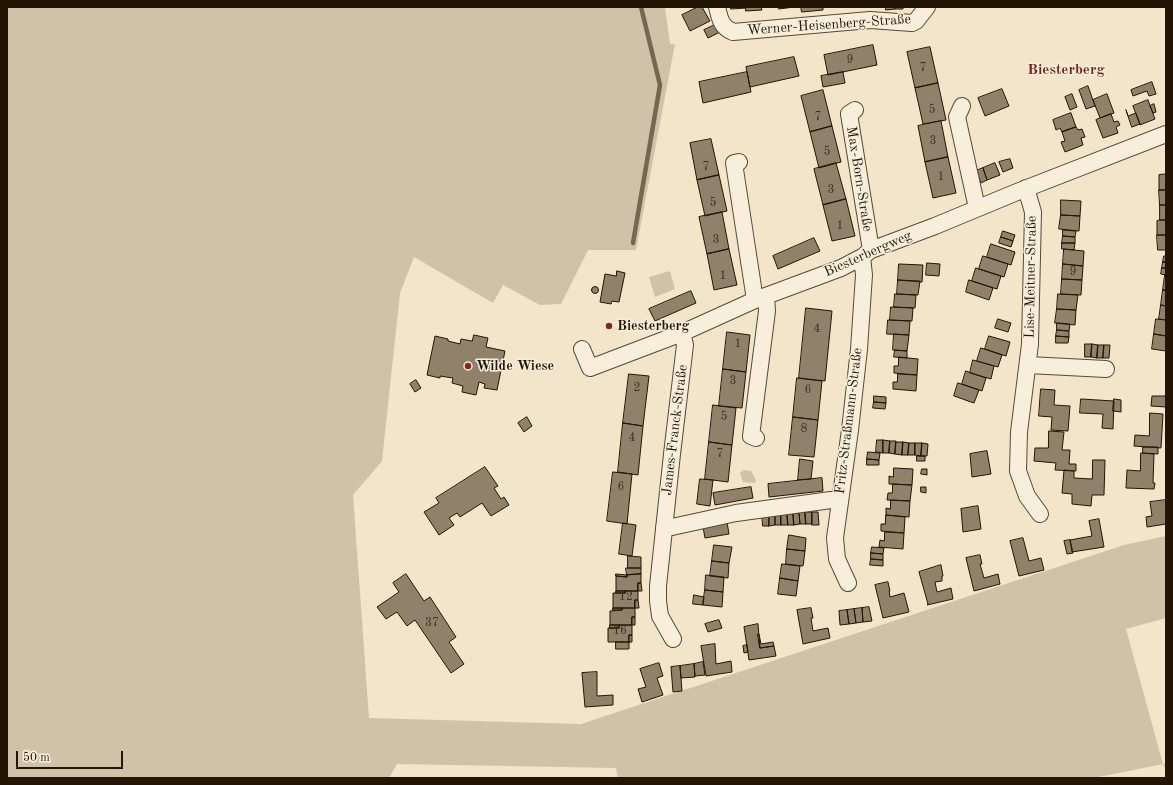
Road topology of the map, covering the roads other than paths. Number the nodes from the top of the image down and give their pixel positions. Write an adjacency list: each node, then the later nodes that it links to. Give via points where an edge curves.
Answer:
1 (717, 7): 2 (street, Werner-Heisenberg-Straße, via 726,29 733,32 870,20 912,23)
2 (926, 7)
3 (962, 106): 8 (street, via 957,117)
4 (855, 110): 9 (street, Max-Born-Straße, via 849,114)
5 (1166, 134): 7 (street, Biesterbergweg)
6 (739, 162): 10 (street, via 734,163)
7 (1026, 188): 8 (street, Biesterbergweg); 13 (street, Lise-Meitner-Straße, via 1033,212)
8 (976, 208): 9 (street, Biesterbergweg)
9 (866, 254): 10 (street, Biesterbergweg, via 841,268); 16 (street, Fritz-Straßmann-Straße, via 851,423)
10 (760, 298): 11 (street, Biesterbergweg); 15 (street, via 767,311 751,436)
11 (682, 332): 12 (street, Biesterbergweg, via 590,368); 18 (street, James-Franck-Straße, via 685,345)
12 (582, 349)
13 (1028, 366): 14 (street); 17 (street, Lise-Meitner-Straße, via 1019,432 1018,471 1028,496)
14 (1106, 369)
15 (756, 438)
16 (839, 500): 18 (street, via 756,510); 19 (street, Fritz-Straßmann-Straße, via 837,559)
17 (1040, 514)
18 (664, 527): 20 (street, James-Franck-Straße, via 658,601 660,616)
19 (848, 583)
20 (673, 639)

